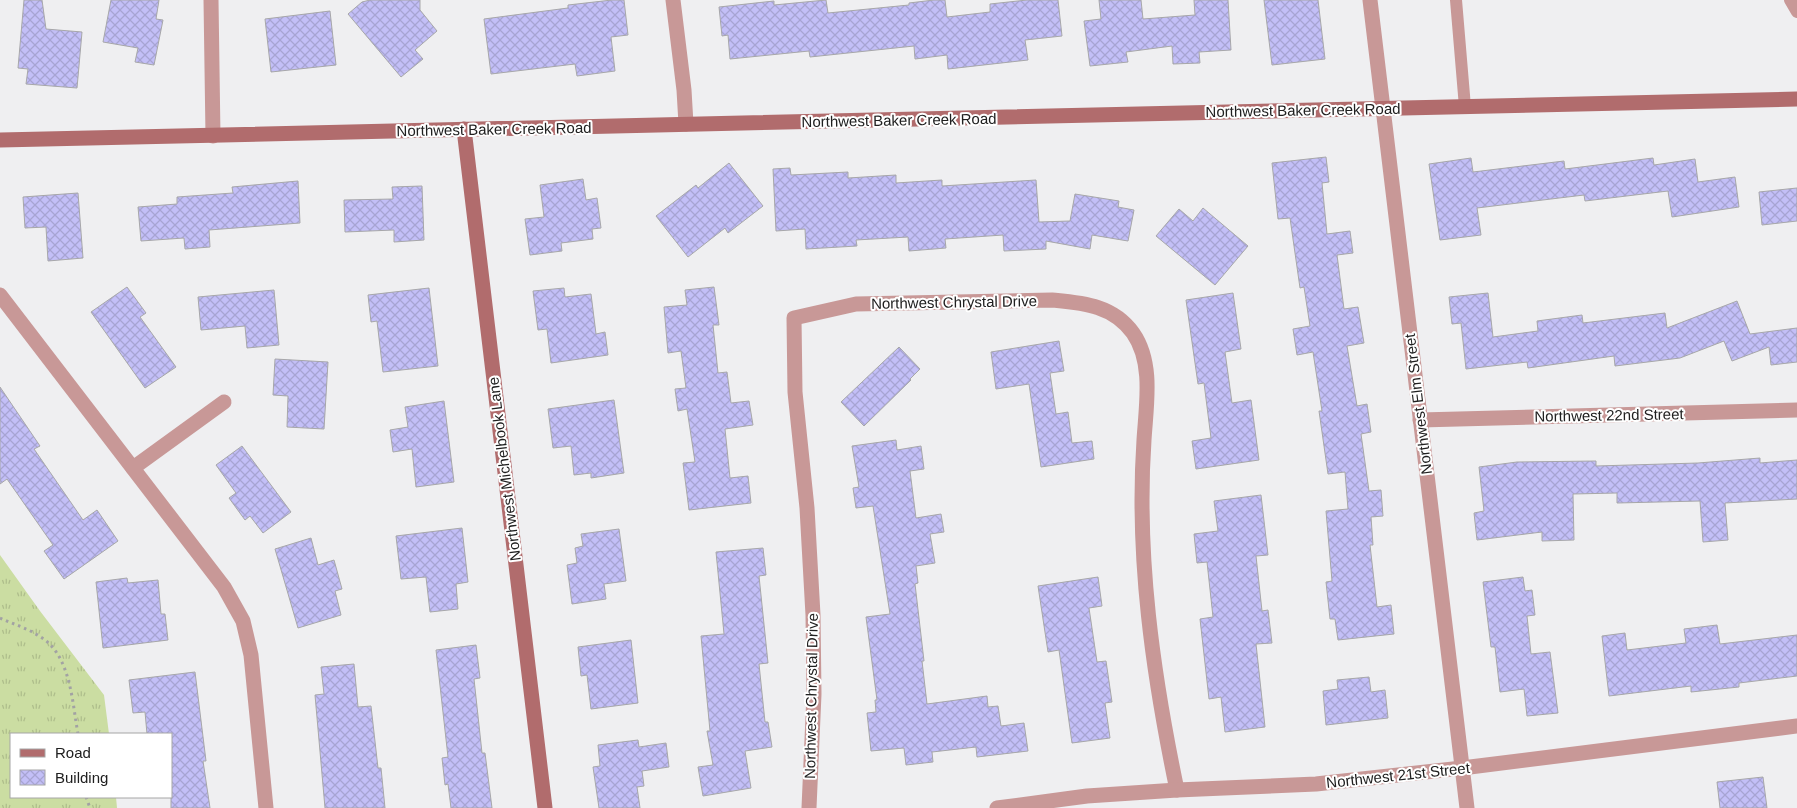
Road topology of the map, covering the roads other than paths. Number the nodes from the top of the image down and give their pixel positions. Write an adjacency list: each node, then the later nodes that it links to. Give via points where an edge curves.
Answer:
1 (211, 0): 12 (street)
2 (673, 0): 10 (street)
3 (1370, 0): 9 (street, Northwest Elm Street)
4 (1456, 0): 8 (lane)
5 (1790, 0): 6 (lane)
6 (1797, 12)
7 (1797, 99): 8 (main road, Northwest Baker Creek Road)
8 (1465, 107): 9 (main road, Northwest Baker Creek Road)
9 (1382, 109): 10 (main road, Northwest Baker Creek Road); 17 (street, Northwest Elm Street)
10 (686, 124): 11 (main road, Northwest Baker Creek Road)
11 (464, 129): 12 (main road, Northwest Baker Creek Road); 23 (main road, Northwest Michelbook Lane)
12 (213, 136): 13 (main road, Northwest Baker Creek Road)
13 (0, 140)
14 (0, 295): 18 (street)
15 (224, 402): 18 (street)
16 (1797, 410): 17 (street, Northwest 22nd Street)
17 (1420, 420): 20 (street, Northwest Elm Street)
18 (133, 468): 22 (street, via 224,587 243,622 251,655)
19 (1797, 726): 20 (street, Northwest 21st Street)
20 (1462, 768): 21 (street, Northwest 21st Street, via 1316,784); 26 (street, Northwest Elm Street)
21 (1177, 790): 24 (street, Northwest Chrystal Drive, via 1153,659 1144,556 1142,463 1148,380 1134,333 1118,317 1101,307 1076,302 856,304 794,318 795,392 807,508 812,615 814,694); 25 (street, Northwest 21st Street, via 1087,796)
22 (266, 808)
23 (545, 808)
24 (809, 808)
25 (997, 808)
26 (1467, 808)

